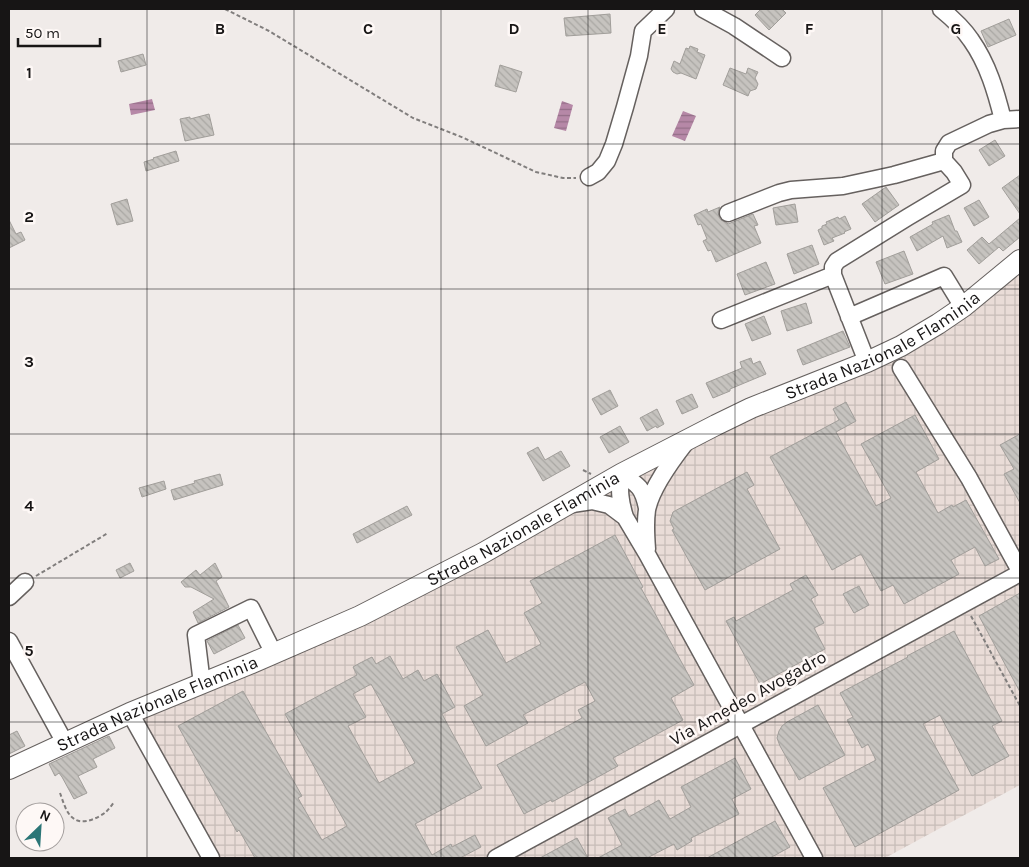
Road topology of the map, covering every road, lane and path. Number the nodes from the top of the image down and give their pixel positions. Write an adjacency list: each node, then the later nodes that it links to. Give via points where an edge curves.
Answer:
1 (225, 9): 9 (path, via 269,31 413,118 536,172 564,178)
2 (666, 9): 9 (street, via 643,31 614,144 598,172)
3 (703, 9): 5 (street)
4 (941, 9): 7 (street, via 971,38 984,61)
5 (782, 58)
6 (1020, 119): 7 (street)
7 (1003, 120): 8 (street, via 949,143 944,151)
8 (944, 161): 10 (street, via 843,186 779,192); 12 (street, via 962,185 837,261)
9 (589, 177)
10 (728, 213)
11 (1020, 260): 13 (main road, Strada Nazionale Flaminia)
12 (833, 274): 14 (street); 15 (street)
13 (963, 307): 14 (street, via 944,276); 16 (main road, Strada Nazionale Flaminia, via 901,346)
14 (849, 317): 16 (street)
15 (721, 320)
16 (866, 362): 18 (main road, Strada Nazionale Flaminia, via 751,408)
17 (901, 368): 25 (street, via 969,478)
18 (688, 439): 19 (main road, Strada Nazionale Flaminia); 21 (street, via 657,484)
19 (621, 474): 20 (main road, Strada Nazionale Flaminia); 21 (street, via 644,493); 22 (street, via 620,502)
20 (568, 505): 22 (street, via 592,501 609,506); 30 (main road, Strada Nazionale Flaminia, via 360,616)
21 (647, 508): 24 (street)
22 (625, 517): 24 (street)
23 (108, 533): 26 (path)
24 (647, 554): 34 (street)
25 (1020, 572): 28 (street, Via Amedeo Avogadro)
26 (25, 582): 27 (street)
27 (9, 597)
28 (964, 603): 32 (path); 34 (street, Via Amedeo Avogadro)
29 (9, 641): 35 (street)
30 (274, 654): 31 (main road, Strada Nazionale Flaminia); 31 (street, via 251,608 196,635)
31 (202, 684): 33 (main road, Strada Nazionale Flaminia)
32 (1020, 706)
33 (130, 713): 35 (main road, Strada Nazionale Flaminia); 39 (street)
34 (741, 724): 40 (street, Via Amedeo Avogadro); 41 (street)
35 (65, 743): 36 (main road, Strada Nazionale Flaminia)
36 (9, 769)
37 (60, 793): 38 (path, via 68,814 79,822 87,822 107,811)
38 (114, 802)
39 (211, 858)
40 (496, 858)
41 (814, 858)

